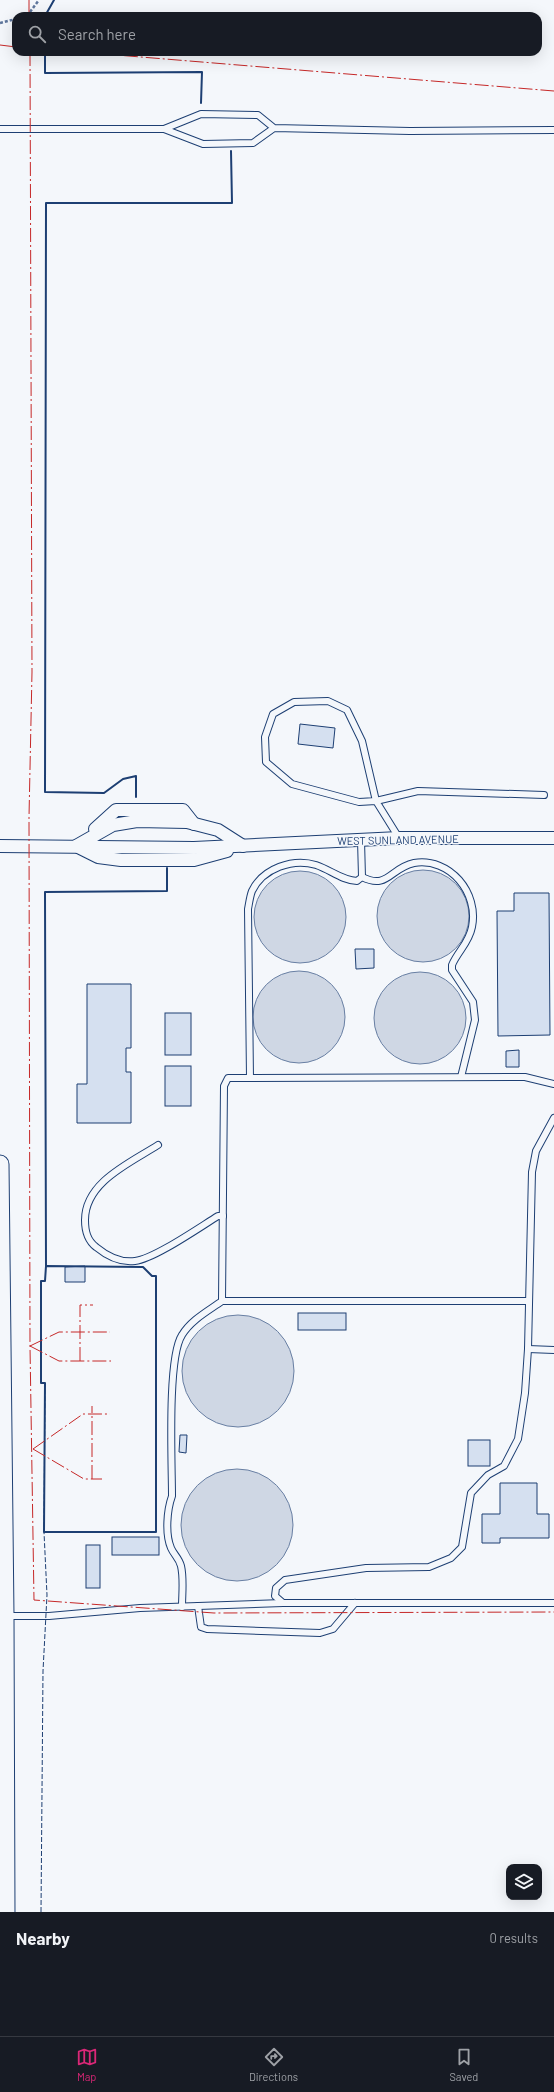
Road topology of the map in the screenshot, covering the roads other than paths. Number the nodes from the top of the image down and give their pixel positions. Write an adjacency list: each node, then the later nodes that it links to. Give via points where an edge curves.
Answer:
1 (274, 128): 3 (lane, via 258,115 201,114); 3 (lane, via 253,143 203,144); 4 (lane, via 410,131)
2 (0, 129): 3 (lane)
3 (164, 129)
4 (554, 130)
5 (544, 795): 6 (lane, via 418,791)
6 (376, 801): 6 (lane, via 362,741 347,710 328,701 294,702 274,714 265,737 266,762 292,784 359,802); 7 (lane)
7 (399, 838): 8 (street, WEST SUNLAND AVENUE); 9 (street, WEST SUNLAND AVENUE)
8 (554, 838)
9 (361, 840): 12 (street, WEST SUNLAND AVENUE); 13 (lane)
10 (0, 846): 11 (street, WEST SUNLAND AVENUE)
11 (76, 846): 12 (street, WEST SUNLAND AVENUE, via 98,857 121,860 194,860); 12 (street, WEST SUNLAND AVENUE, via 113,825 124,822 188,822 218,830)
12 (243, 846)
13 (362, 877): 14 (lane, via 372,882 380,882 407,865 426,863 443,867 465,887 473,910 472,927 466,945 452,964 452,970 473,1002 476,1020); 15 (lane, via 357,881 347,881 317,866 300,861 279,866 266,875 252,891 248,909)
14 (461, 1077): 15 (lane); 16 (lane, via 525,1076)
15 (250, 1078): 21 (lane, via 228,1078 224,1086)
16 (554, 1084)
17 (554, 1118): 18 (lane)
18 (551, 1129): 23 (lane, via 536,1151 532,1172)
19 (158, 1145): 21 (lane, via 106,1178 91,1195 85,1212 85,1230 90,1242 112,1258 136,1262 153,1255 218,1216)
20 (0, 1164): 31 (main road)
21 (223, 1216): 22 (lane)
22 (222, 1301): 23 (lane); 30 (lane, via 197,1318 181,1335 176,1351 173,1377 172,1496 168,1508 169,1543 171,1550 178,1557 181,1568)
23 (529, 1301): 24 (lane)
24 (528, 1349): 25 (lane); 26 (lane, via 518,1440 504,1466 488,1475 471,1493 462,1547 451,1558 429,1567 366,1568 285,1580 276,1588 275,1596)
25 (554, 1350)
26 (283, 1603): 27 (lane); 29 (lane)
27 (355, 1603): 28 (lane); 29 (lane, via 333,1629 320,1633 207,1629 201,1627)
28 (554, 1603)
29 (198, 1606): 30 (lane)
30 (182, 1607): 31 (lane, via 49,1616)
31 (5, 1616): 32 (main road)
32 (3, 1807): 33 (main road)
33 (6, 1912)

